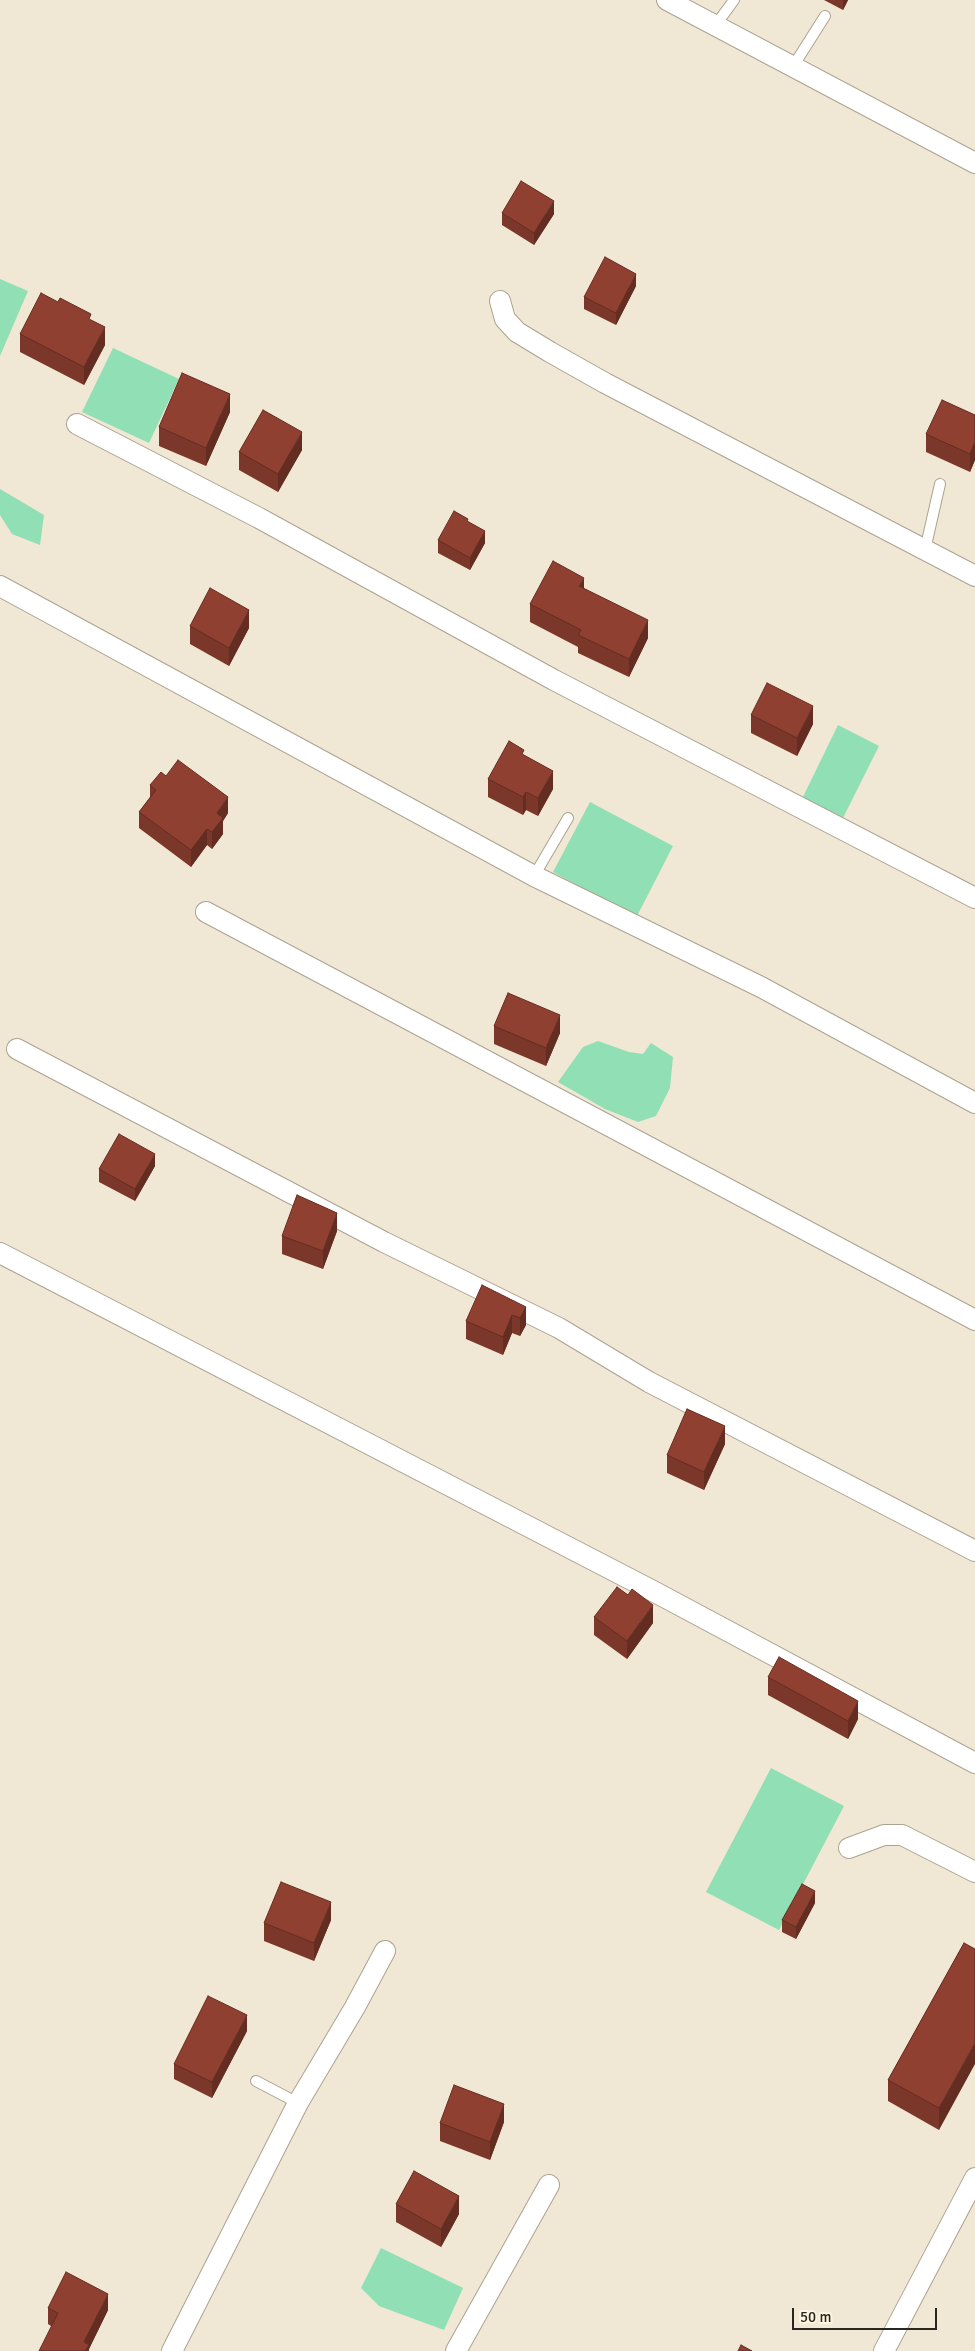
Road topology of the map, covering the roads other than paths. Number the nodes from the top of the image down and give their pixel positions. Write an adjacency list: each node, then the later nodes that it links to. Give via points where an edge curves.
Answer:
1 (667, 0): 4 (street)
2 (734, 0): 4 (lane)
3 (825, 16): 5 (lane)
4 (715, 26): 5 (street)
5 (792, 68): 6 (street)
6 (975, 163)
7 (500, 301): 10 (street, via 505,318 517,332 550,352)
8 (77, 424): 15 (street, via 259,518 554,680)
9 (940, 484): 10 (lane)
10 (925, 550): 11 (street)
11 (975, 576)
12 (0, 586): 14 (street)
13 (568, 818): 14 (lane)
14 (534, 876): 18 (street, via 761,987)
15 (975, 898)
16 (206, 912): 20 (street)
17 (17, 1049): 21 (street, via 384,1242 559,1328 649,1382)
18 (975, 1103)
19 (0, 1252): 22 (street, via 644,1586)
20 (975, 1320)
21 (975, 1551)
22 (975, 1763)
23 (850, 1848): 24 (street, via 884,1835 902,1835)
24 (975, 1872)
25 (385, 1950): 27 (street)
26 (256, 2081): 27 (lane)
27 (298, 2103): 30 (street)
28 (975, 2178): 32 (street)
29 (549, 2185): 31 (street)
30 (172, 2351)
31 (456, 2351)
32 (884, 2351)

